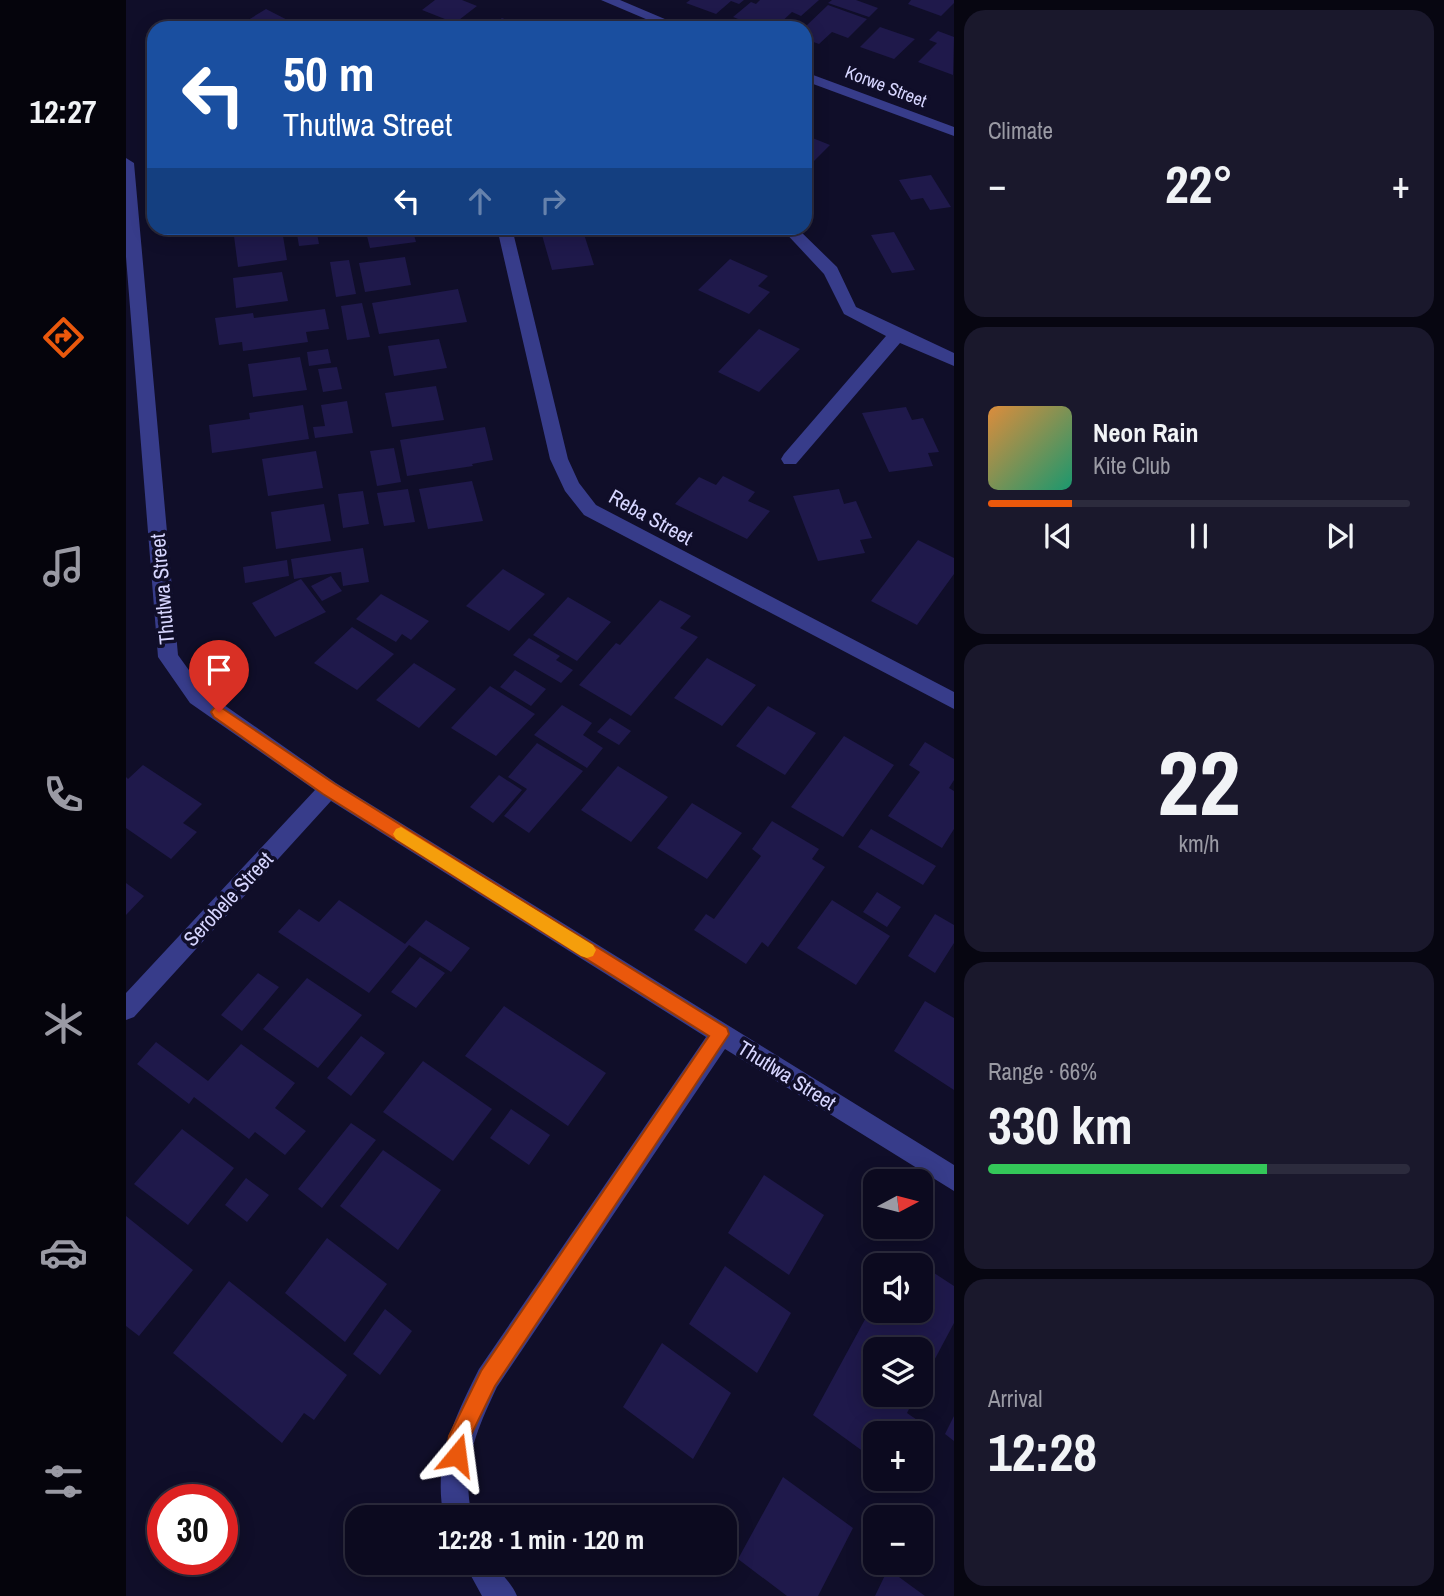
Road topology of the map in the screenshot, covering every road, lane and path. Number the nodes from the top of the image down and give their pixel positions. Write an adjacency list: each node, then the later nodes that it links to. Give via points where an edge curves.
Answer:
1 (608, 0): 2 (street)
2 (661, 21)
3 (812, 79): 4 (street, Korwe Street)
4 (954, 132)
5 (126, 163): 12 (street, Thutlwa Street, via 168,657 197,697)
6 (506, 235): 11 (street, Reba Street, via 559,458 571,486 590,510)
7 (795, 235): 8 (street, via 831,271 850,310)
8 (897, 335): 9 (street); 10 (street)
9 (954, 360)
10 (790, 459)
11 (954, 701)
12 (329, 789): 13 (street, Serobele Street); 14 (street, Thutlwa Street)
13 (126, 1009)
14 (721, 1034): 15 (street, Thutlwa Street); 16 (street, via 488,1378 460,1436 451,1494)
15 (954, 1179)
16 (454, 1505)
17 (485, 1575): 18 (street)
18 (503, 1596)

